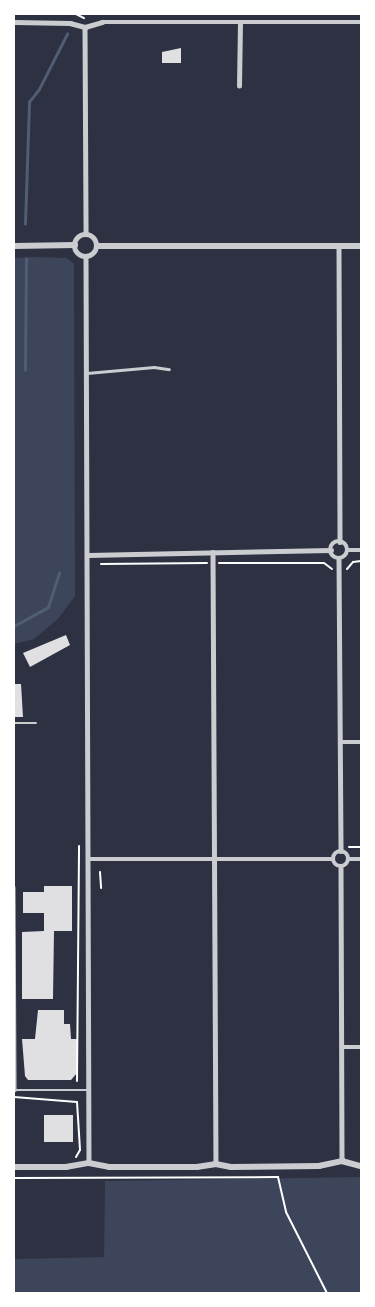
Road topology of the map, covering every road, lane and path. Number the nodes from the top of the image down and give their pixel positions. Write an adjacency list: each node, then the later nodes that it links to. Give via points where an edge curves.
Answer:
1 (76, 14): 3 (path)
2 (353, 14): 5 (street)
3 (84, 18)
4 (14, 22): 8 (street, via 70,22)
5 (353, 22): 6 (street); 7 (street)
6 (361, 22)
7 (240, 23): 8 (street, via 102,22); 9 (street)
8 (85, 27): 10 (street)
9 (239, 86)
10 (86, 234): 11 (street, via 78,238); 13 (street, via 94,238)
11 (75, 245): 12 (street); 16 (street, via 78,254)
12 (14, 246)
13 (97, 246): 14 (street); 16 (street, via 94,254)
14 (338, 246): 15 (street); 19 (street)
15 (361, 246)
16 (86, 257): 18 (street)
17 (169, 369): 18 (lane, via 154,367)
18 (87, 373): 24 (street)
19 (340, 542): 20 (street, via 333,544); 21 (street, via 346,544)
20 (331, 550): 23 (street); 25 (street)
21 (348, 550): 22 (street); 25 (street, via 346,557)
22 (361, 550)
23 (213, 552): 24 (street); 39 (street)
24 (88, 554): 38 (street)
25 (339, 559): 32 (street)
26 (361, 561): 29 (path, via 354,562)
27 (324, 563): 28 (path)
28 (332, 569)
29 (347, 569)
30 (14, 723): 31 (lane)
31 (36, 723)
32 (342, 742): 33 (street); 37 (street)
33 (361, 742)
34 (79, 846): 51 (path)
35 (349, 847): 36 (path)
36 (361, 847)
37 (341, 851): 40 (street); 41 (street, via 347,853)
38 (89, 858): 39 (street); 53 (street)
39 (215, 858): 40 (street); 58 (street)
40 (333, 859): 43 (street)
41 (349, 859): 42 (street); 43 (street)
42 (361, 859)
43 (341, 867): 49 (street)
44 (100, 872): 46 (path)
45 (14, 887): 47 (lane)
46 (101, 888)
47 (14, 1008): 50 (lane)
48 (361, 1046): 49 (street)
49 (342, 1047): 56 (street)
50 (14, 1068): 52 (lane)
51 (77, 1081)
52 (14, 1090): 53 (lane)
53 (89, 1090): 57 (street)
54 (14, 1097): 55 (path, via 77,1102 80,1106 80,1150)
55 (76, 1157)
56 (342, 1161): 58 (street, via 319,1166 231,1167); 59 (street)
57 (89, 1163): 58 (street, via 117,1167); 60 (street, via 66,1167)
58 (216, 1164)
59 (361, 1166)
60 (14, 1167)
61 (14, 1178): 62 (path, via 278,1177 286,1212)
62 (327, 1293)

